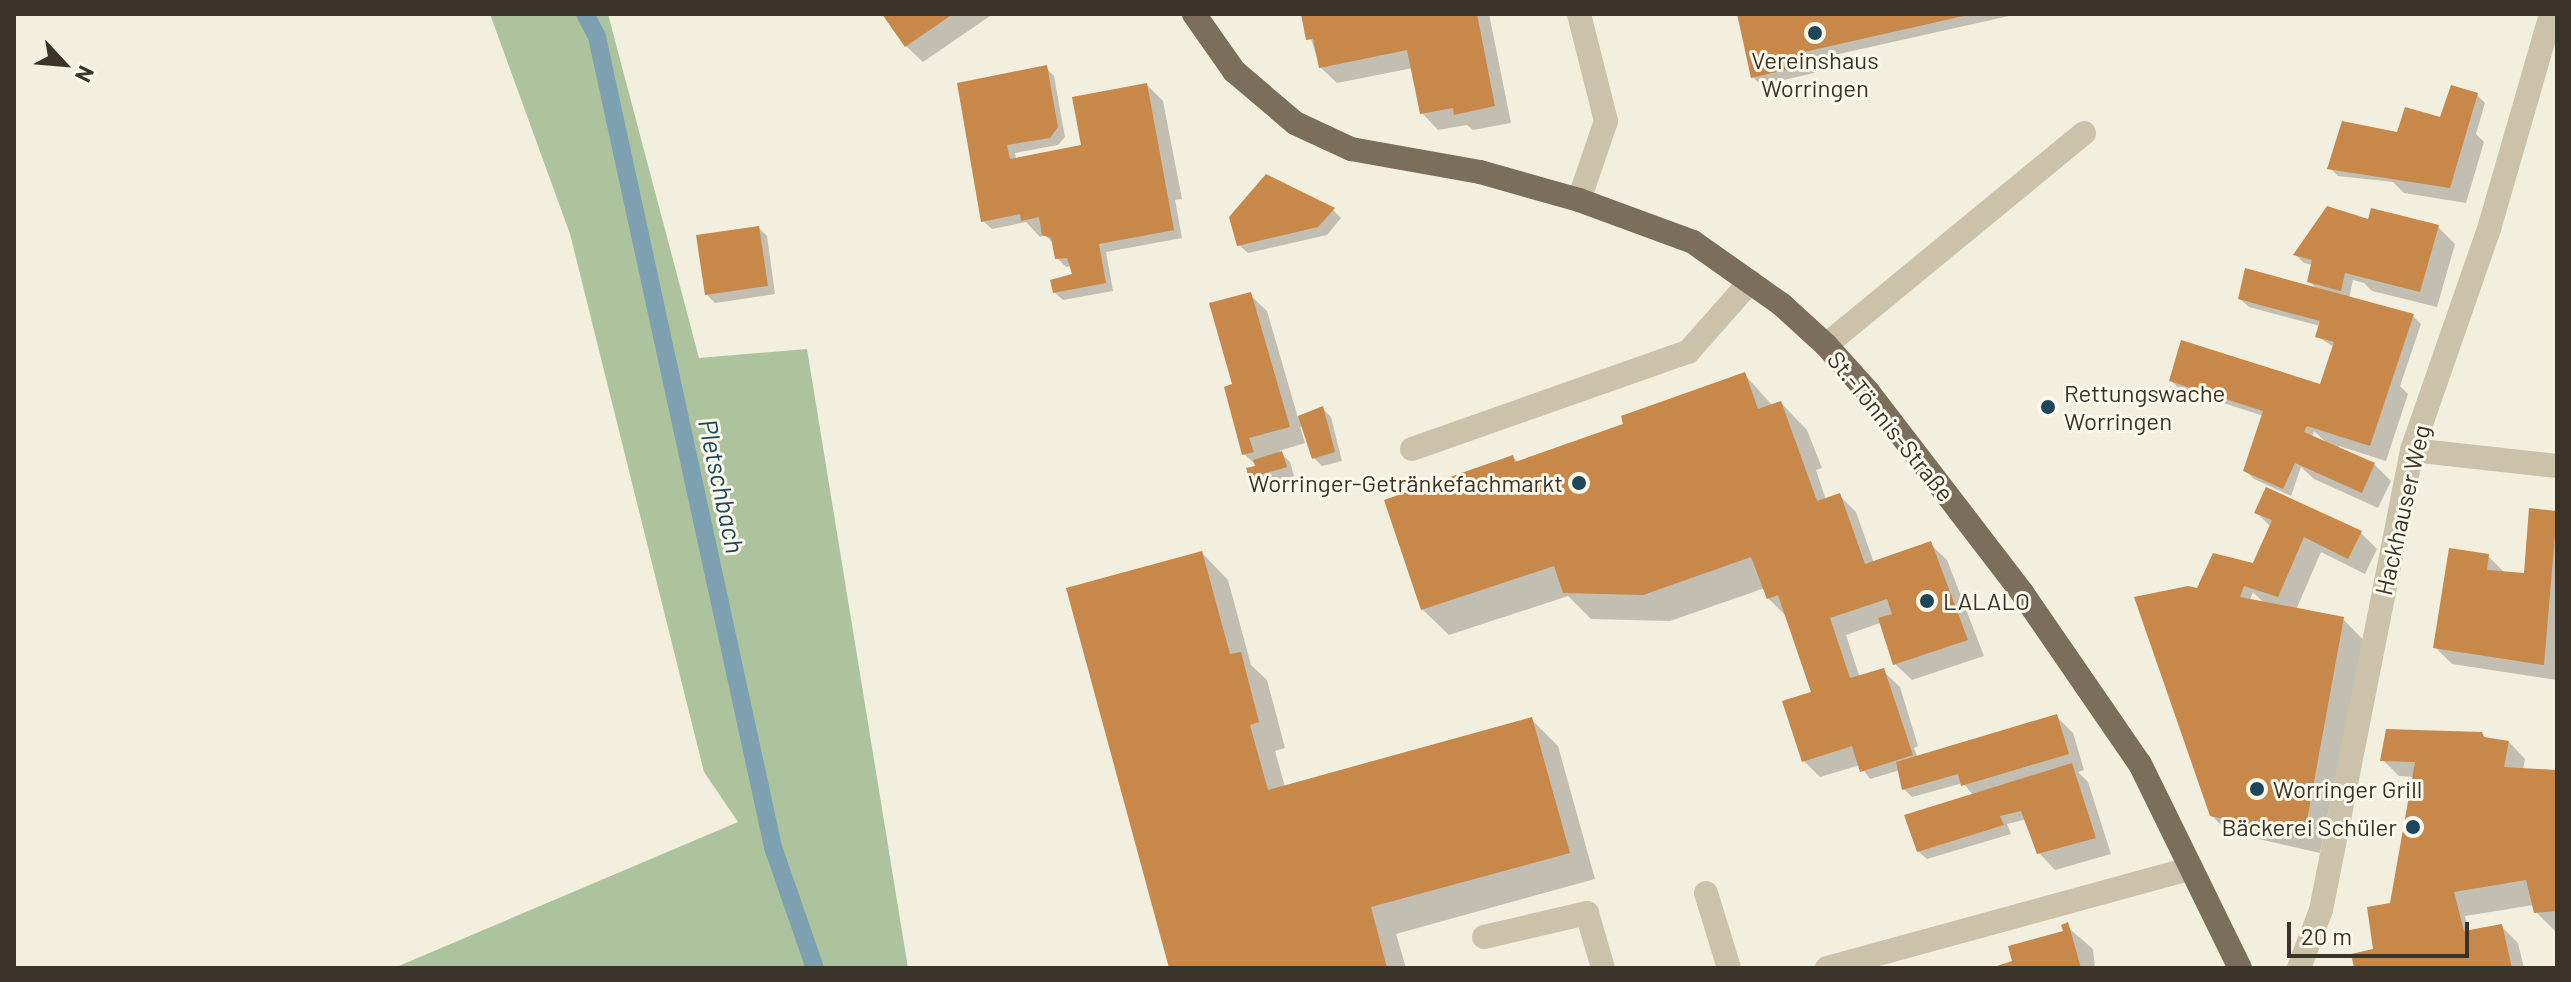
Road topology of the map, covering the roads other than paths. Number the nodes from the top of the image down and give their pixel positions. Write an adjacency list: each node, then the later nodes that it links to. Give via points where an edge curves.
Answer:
1 (1194, 14): 5 (main road, St.-Tönnis-Straße, via 1234,71 1295,123 1351,149 1480,172)
2 (1579, 14): 5 (street, via 1606,121)
3 (2551, 14): 9 (street, Hackhauser Weg, via 2489,229)
4 (2084, 133): 7 (street)
5 (1579, 200): 6 (main road, St.-Tönnis-Straße, via 1693,242)
6 (1750, 282): 7 (main road, St.-Tönnis-Straße); 8 (street, via 1688,352)
7 (1826, 345): 11 (main road, St.-Tönnis-Straße, via 2023,594 2140,764)
8 (1412, 449)
9 (2412, 450): 10 (street); 18 (street, Hackhauser Weg, via 2321,910)
10 (2557, 466)
11 (2192, 868): 16 (street); 17 (main road, St.-Tönnis-Straße)
12 (1706, 893): 15 (street)
13 (1484, 937): 14 (street, via 1587,913)
14 (1603, 968)
15 (1729, 968)
16 (1827, 968)
17 (2240, 968)
18 (2299, 968)

